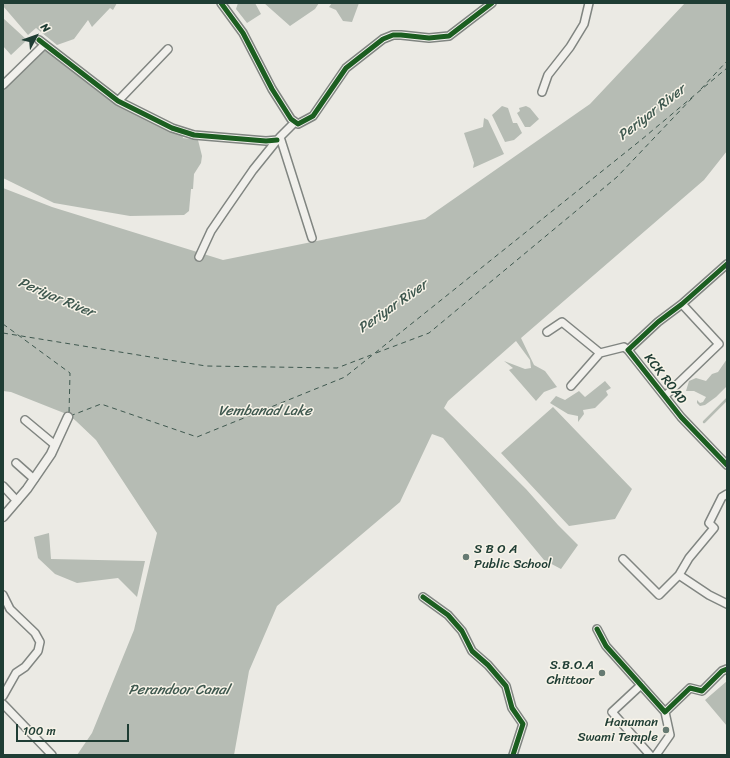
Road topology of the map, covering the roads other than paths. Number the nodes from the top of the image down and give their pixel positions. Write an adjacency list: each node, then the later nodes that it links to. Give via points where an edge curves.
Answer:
1 (221, 3): 8 (street, via 250,43 253,54 272,89)
2 (492, 3): 8 (street, via 449,36 429,38 393,35 383,39 346,68 313,116 298,124)
3 (589, 3): 6 (street, via 584,24 570,48 548,75)
4 (168, 49): 7 (street)
5 (3, 84): 7 (street, via 41,42)
6 (542, 92)
7 (118, 101): 9 (street, via 154,120 194,135 266,141)
8 (295, 122): 9 (street)
9 (279, 139): 10 (street); 11 (street, via 253,170 211,231)
10 (312, 238)
11 (199, 257)
12 (727, 264): 13 (street, KCK ROAD)
13 (682, 304): 15 (street, KCK ROAD); 18 (street, via 719,344)
14 (547, 332): 16 (street, via 562,322)
15 (628, 350): 16 (street, via 624,347); 18 (street, KCK ROAD)
16 (600, 353): 17 (street)
17 (571, 386)
18 (665, 396): 23 (street, KCK ROAD, via 685,422)
19 (68, 417): 21 (street)
20 (25, 420): 21 (street)
21 (55, 445): 24 (street)
22 (16, 463): 24 (street)
23 (727, 465)
24 (34, 480): 27 (street)
25 (3, 486): 27 (street)
26 (727, 494): 30 (street, via 722,497 709,522 714,528 689,558)
27 (16, 501): 28 (street)
28 (3, 517)
29 (623, 559): 30 (street, via 659,595)
30 (679, 575): 33 (street, via 709,596)
31 (3, 595): 37 (street, via 10,609 35,633 40,642 38,651 25,667 16,673)
32 (423, 597): 41 (street, via 448,615 462,631 472,651 506,686 512,708 523,724)
33 (727, 604)
34 (597, 629): 36 (street, via 606,646)
35 (727, 669): 39 (street, via 702,691 690,688)
36 (642, 685): 39 (street); 42 (street, via 612,712)
37 (3, 696)
38 (3, 704): 40 (street)
39 (665, 712): 42 (street, via 670,734)
40 (52, 755)
41 (513, 755)
42 (655, 755)

